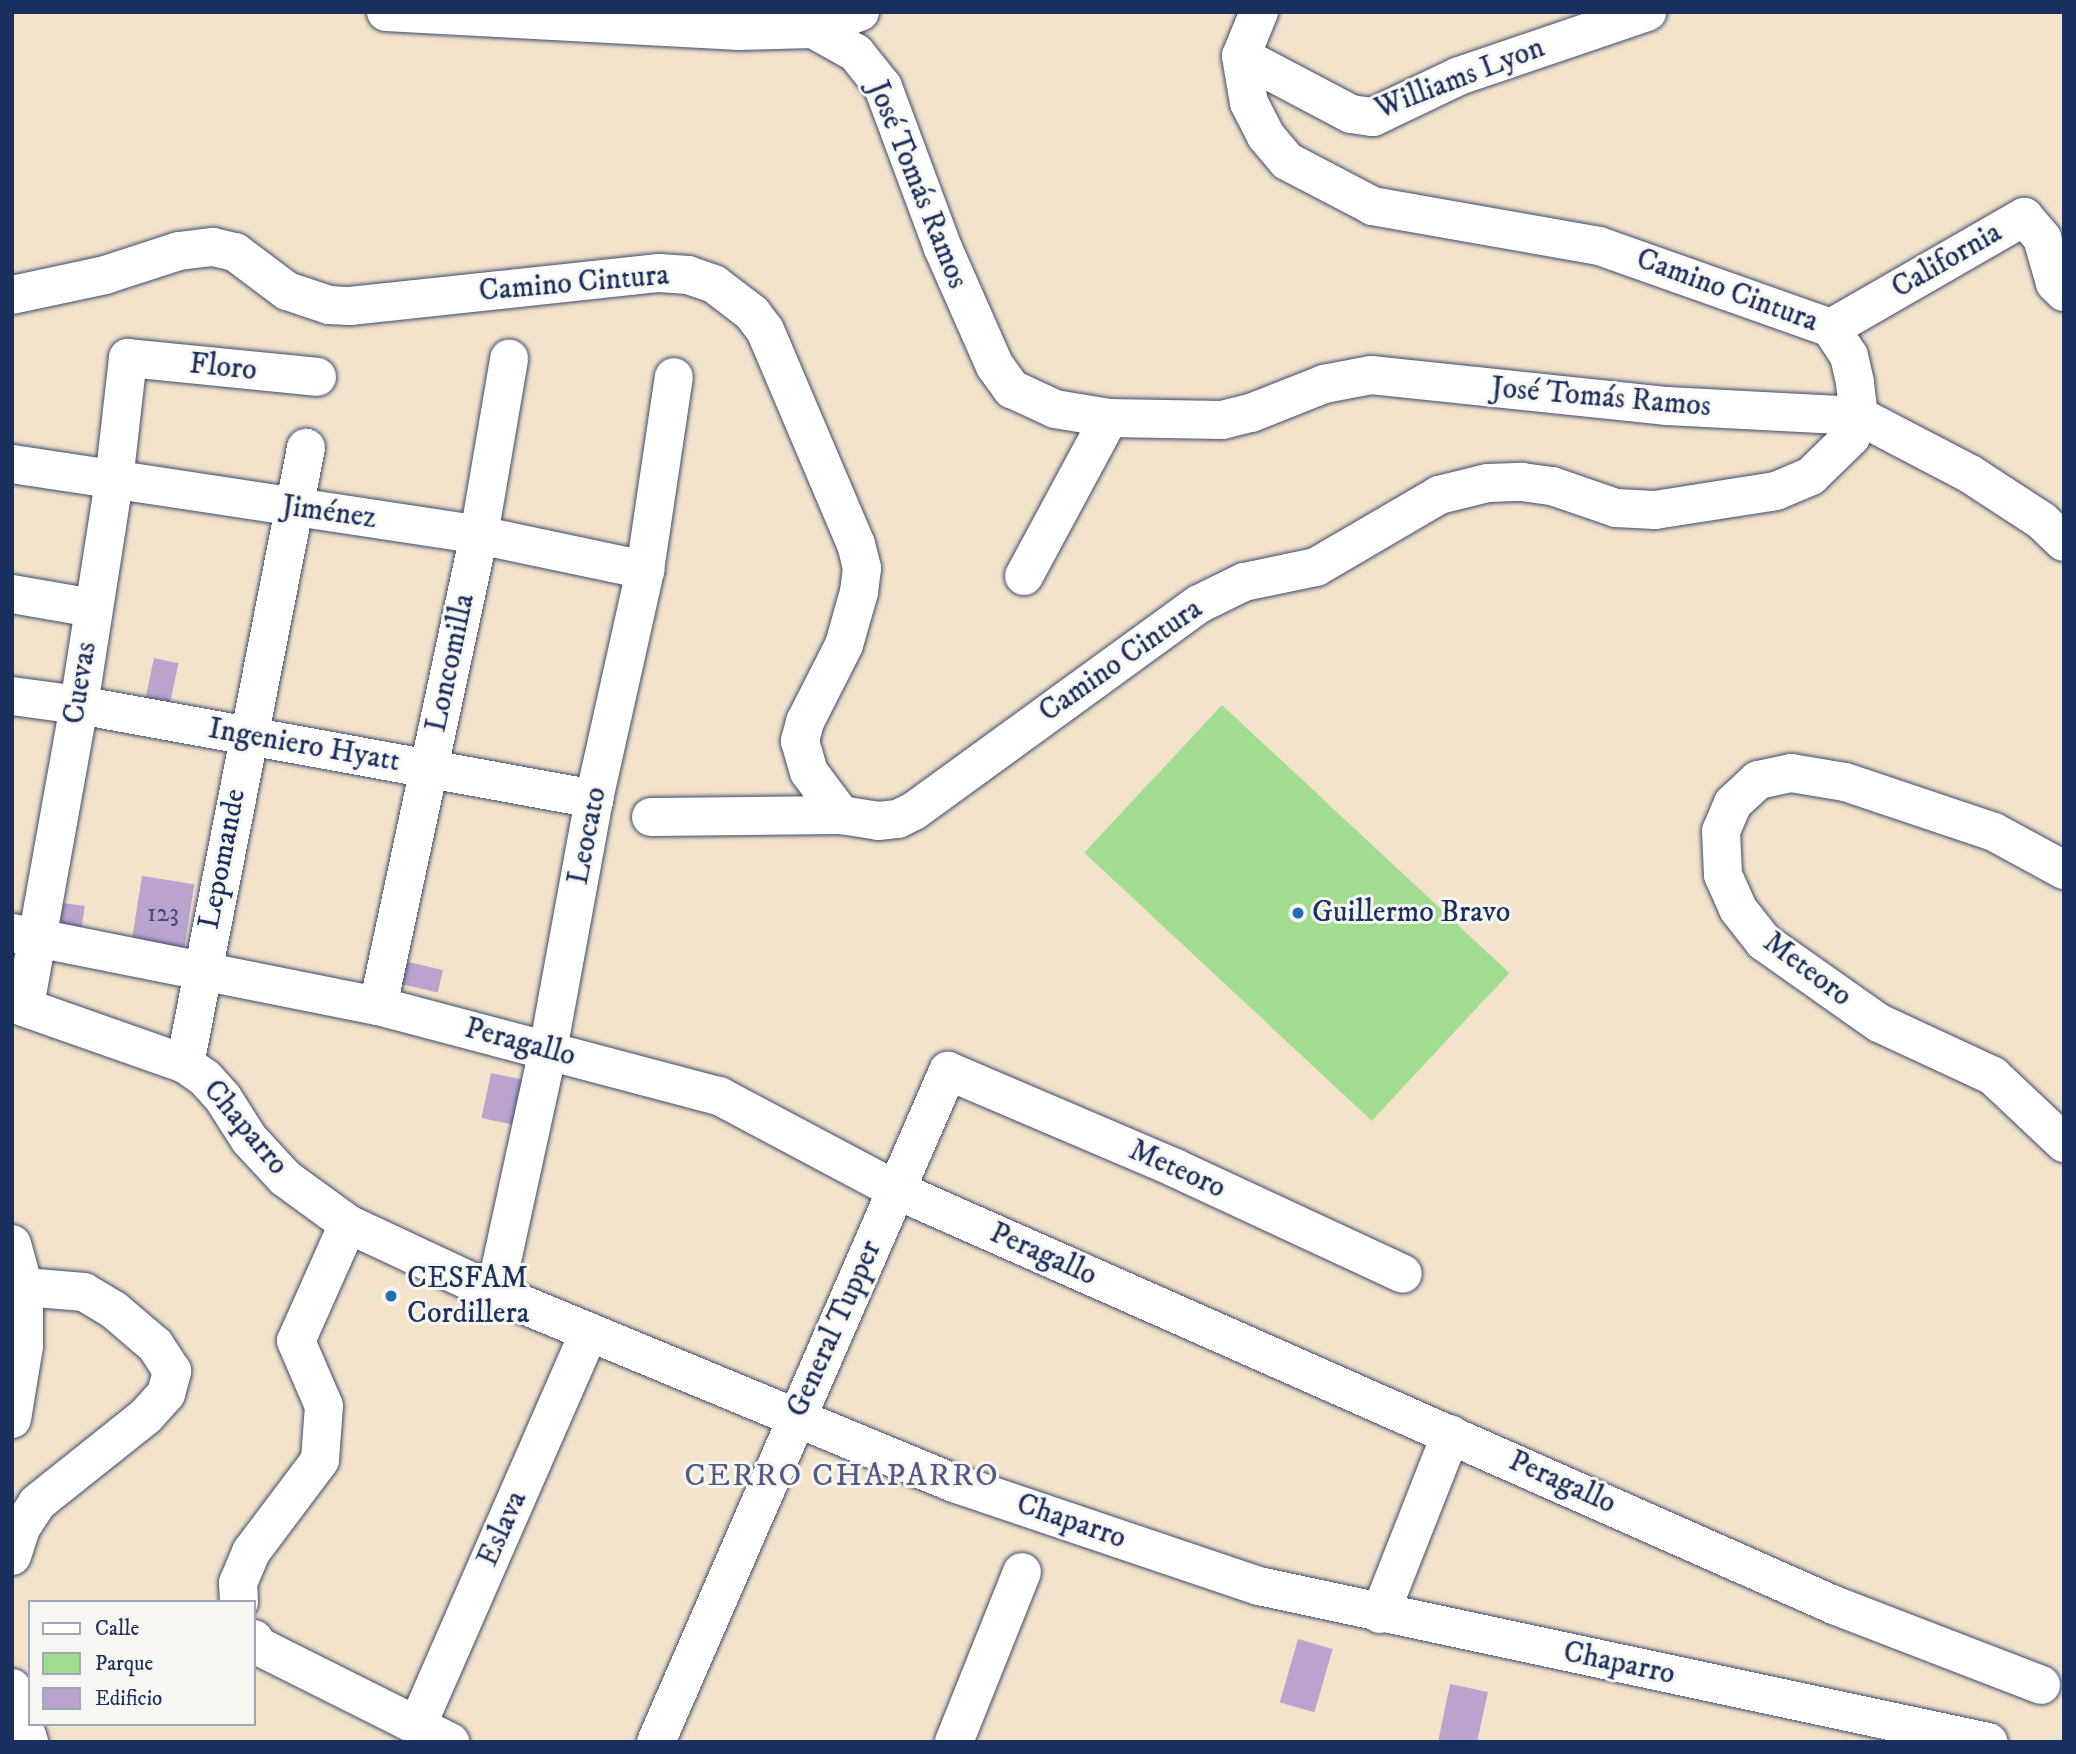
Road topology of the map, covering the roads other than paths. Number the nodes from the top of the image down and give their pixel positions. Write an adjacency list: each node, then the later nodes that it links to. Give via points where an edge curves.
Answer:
1 (386, 12): 5 (street, via 739,31)
2 (860, 12): 5 (street)
3 (1259, 12): 6 (street)
4 (1647, 12): 6 (street, Williams Lyon, via 1459,76 1373,117 1339,108)
5 (813, 29): 15 (street, José Tomás Ramos, via 856,53 883,88 969,313 1012,389 1055,409)
6 (1241, 56): 9 (street, Camino Cintura, via 1249,103 1287,161 1373,206 1598,246)
7 (2064, 292): 9 (street, California, via 2055,283 2042,238 2024,217)
8 (12, 295): 31 (street, Camino Cintura, via 105,275 179,251 214,247 235,252 287,291 329,305 659,273 688,275 714,284 752,313 765,330 838,496 862,568 844,645 800,741 809,772)
9 (1831, 328): 14 (street, Camino Cintura, via 1849,356)
10 (128, 358): 12 (street, Floro); 18 (street, Cuevas)
11 (509, 359): 20 (street, Loncomilla)
12 (317, 377)
13 (674, 377): 22 (street, Leocato)
14 (1859, 416): 15 (street, José Tomás Ramos, via 1667,406 1371,374 1324,384 1222,420); 21 (street, José Tomás Ramos, via 1970,474 2042,521); 31 (street, Camino Cintura, via 1850,437 1830,460 1811,476 1776,491 1637,510 1597,504 1552,486 1522,482 1488,483 1439,495 1316,567 1244,582 1199,604 914,811 878,821)
15 (1109, 418): 23 (street)
16 (306, 449): 19 (street, Lepomande)
17 (12, 464): 18 (street, Jiménez)
18 (114, 481): 19 (street, Jiménez); 25 (street, Cuevas)
19 (294, 508): 20 (street, Jiménez); 28 (street, Lepomande)
20 (479, 535): 22 (street, Jiménez); 29 (street, Loncomilla)
21 (2064, 542)
22 (645, 570): 30 (street, Leocato)
23 (1024, 576)
24 (12, 594): 25 (street)
25 (93, 608): 27 (street, Cuevas)
26 (12, 696): 27 (street, Ingeniero Hyatt)
27 (79, 705): 28 (street, Ingeniero Hyatt); 34 (street, Cuevas)
28 (247, 736): 29 (street, Ingeniero Hyatt); 35 (street, Lepomande)
29 (428, 768): 30 (street, Ingeniero Hyatt); 37 (street, Loncomilla)
30 (594, 799): 38 (street, Leocato)
31 (841, 815): 32 (street)
32 (651, 817)
33 (2064, 870): 41 (street, Meteoro, via 1994,832 1845,782 1791,773 1758,780 1733,803 1721,831 1723,875 1738,909 1764,942 1879,1023 1993,1076)
34 (25, 935): 35 (street, Peragallo); 36 (street, Cuevas)
35 (202, 969): 37 (street, Peragallo); 39 (street, Lepomande)
36 (19, 1005): 39 (street, Chaparro)
37 (378, 1006): 38 (street, Peragallo)
38 (548, 1050): 42 (street, Peragallo, via 719,1096); 47 (street, Leocato)
39 (185, 1064): 43 (street, Chaparro, via 223,1098 249,1139 285,1178)
40 (948, 1071): 42 (street, General Tupper); 45 (street, Meteoro, via 1175,1168)
41 (2064, 1143)
42 (896, 1190): 49 (street, General Tupper); 51 (street, Peragallo)
43 (348, 1224): 47 (street, Chaparro); 54 (street, via 296,1342 324,1406 320,1460 251,1552 238,1583)
44 (12, 1244): 46 (street)
45 (1403, 1274)
46 (24, 1287): 50 (street, via 24,1346); 52 (street, via 84,1292 114,1310 155,1345 172,1371 166,1394 146,1416 37,1503 21,1528)
47 (495, 1293): 48 (street, Chaparro)
48 (589, 1332): 49 (street, Chaparro); 59 (street, Eslava)
49 (795, 1417): 55 (street, Chaparro, via 957,1484 1258,1586); 61 (street, General Tupper)
50 (12, 1419)
51 (1451, 1434): 55 (street); 57 (street, Peragallo, via 1834,1605)
52 (12, 1556)
53 (1022, 1572): 62 (street)
54 (239, 1600)
55 (1380, 1614): 63 (street, Chaparro)
56 (256, 1642): 59 (street)
57 (2041, 1685)
58 (12, 1688): 60 (street)
59 (434, 1734)
60 (29, 1742)
61 (656, 1742)
62 (954, 1742)
63 (1988, 1742)

